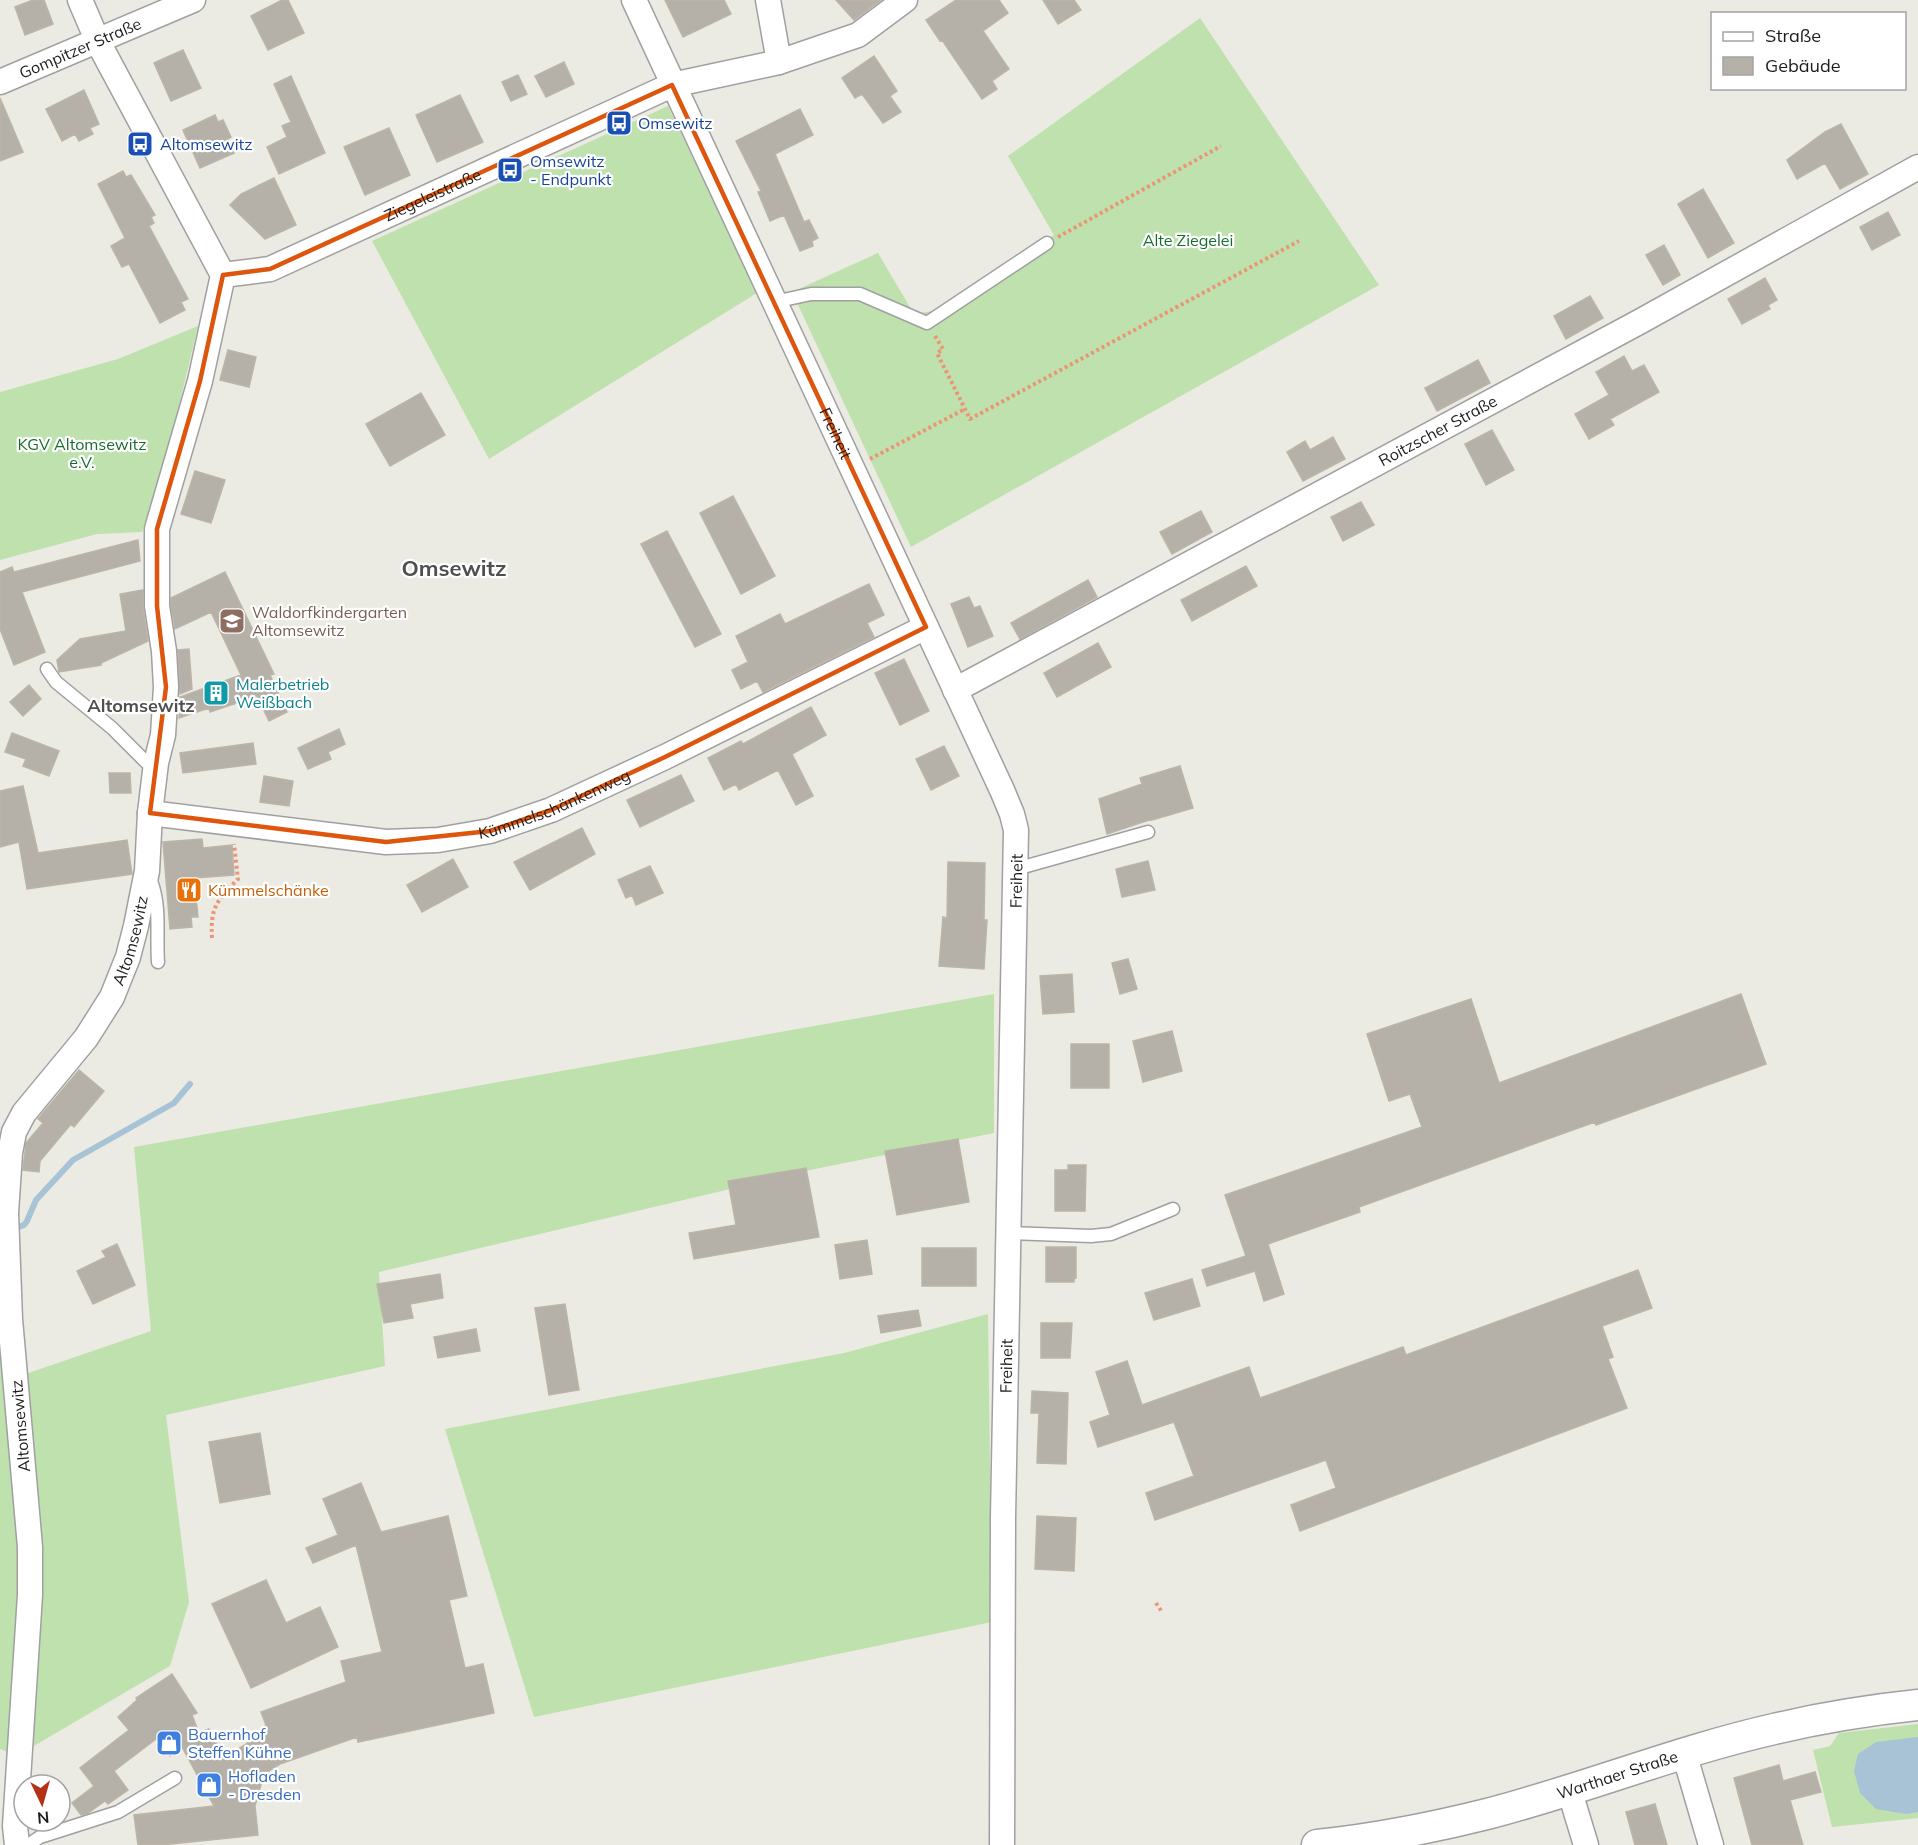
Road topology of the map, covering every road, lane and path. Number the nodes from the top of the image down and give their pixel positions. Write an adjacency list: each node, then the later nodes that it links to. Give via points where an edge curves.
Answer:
1 (80, 0): 6 (street)
2 (193, 0): 6 (street, Gompitzer Straße)
3 (634, 0): 9 (street, Freiheit)
4 (768, 0): 7 (street)
5 (905, 0): 7 (street, Ziegeleistraße, via 858,35)
6 (98, 42): 8 (street, Gompitzer Straße); 14 (street)
7 (778, 62): 9 (street, Ziegeleistraße)
8 (0, 82)
9 (672, 85): 14 (street, Ziegeleistraße, via 270,269); 15 (street, Freiheit)
10 (1221, 146): 13 (path)
11 (1918, 167): 21 (street, Roitzscher Straße, via 1641,321)
12 (1299, 241): 17 (path, via 970,419)
13 (1047, 243): 16 (lane)
14 (223, 275): 22 (street, Altomsewitz, via 200,381 157,529 157,606 166,687 163,735)
15 (774, 302): 16 (lane, via 811,294 860,294); 18 (street, Freiheit)
16 (927, 323): 17 (path, via 943,349 937,353)
17 (965, 409): 18 (path)
18 (852, 469): 19 (street, Freiheit)
19 (926, 627): 21 (street, Freiheit); 23 (street, Kümmelschänkenweg, via 665,757 551,810 490,831 438,840 386,842)
20 (47, 669): 22 (lane, via 56,682 146,762)
21 (955, 690): 26 (street, Freiheit, via 1012,814)
22 (156, 763): 23 (street, Altomsewitz)
23 (150, 813): 27 (street, Altomsewitz)
24 (1148, 832): 26 (lane)
25 (224, 842): 28 (path, via 234,842 238,879 219,898 211,921)
26 (1016, 869): 31 (street, Freiheit)
27 (147, 871): 29 (lane, via 159,925); 38 (street, Altomsewitz, via 128,957 111,997 86,1038 24,1113 14,1132 10,1153 6,1213 10,1319 30,1546)
28 (212, 938)
29 (158, 962)
30 (1173, 1209): 31 (lane, via 1111,1234)
31 (1009, 1233): 40 (street, Freiheit)
32 (1156, 1603): 33 (path)
33 (1162, 1611)
34 (1918, 1705): 35 (street, Warthaer Straße, via 1774,1729)
35 (1684, 1753): 37 (street, Warthaer Straße); 43 (street)
36 (175, 1778): 39 (lane, via 118,1812 40,1837)
37 (1569, 1789): 41 (street, Warthaer Straße, via 1430,1827); 42 (street)
38 (17, 1845)
39 (28, 1845)
40 (1002, 1845)
41 (1317, 1845)
42 (1586, 1845)
43 (1711, 1845)

